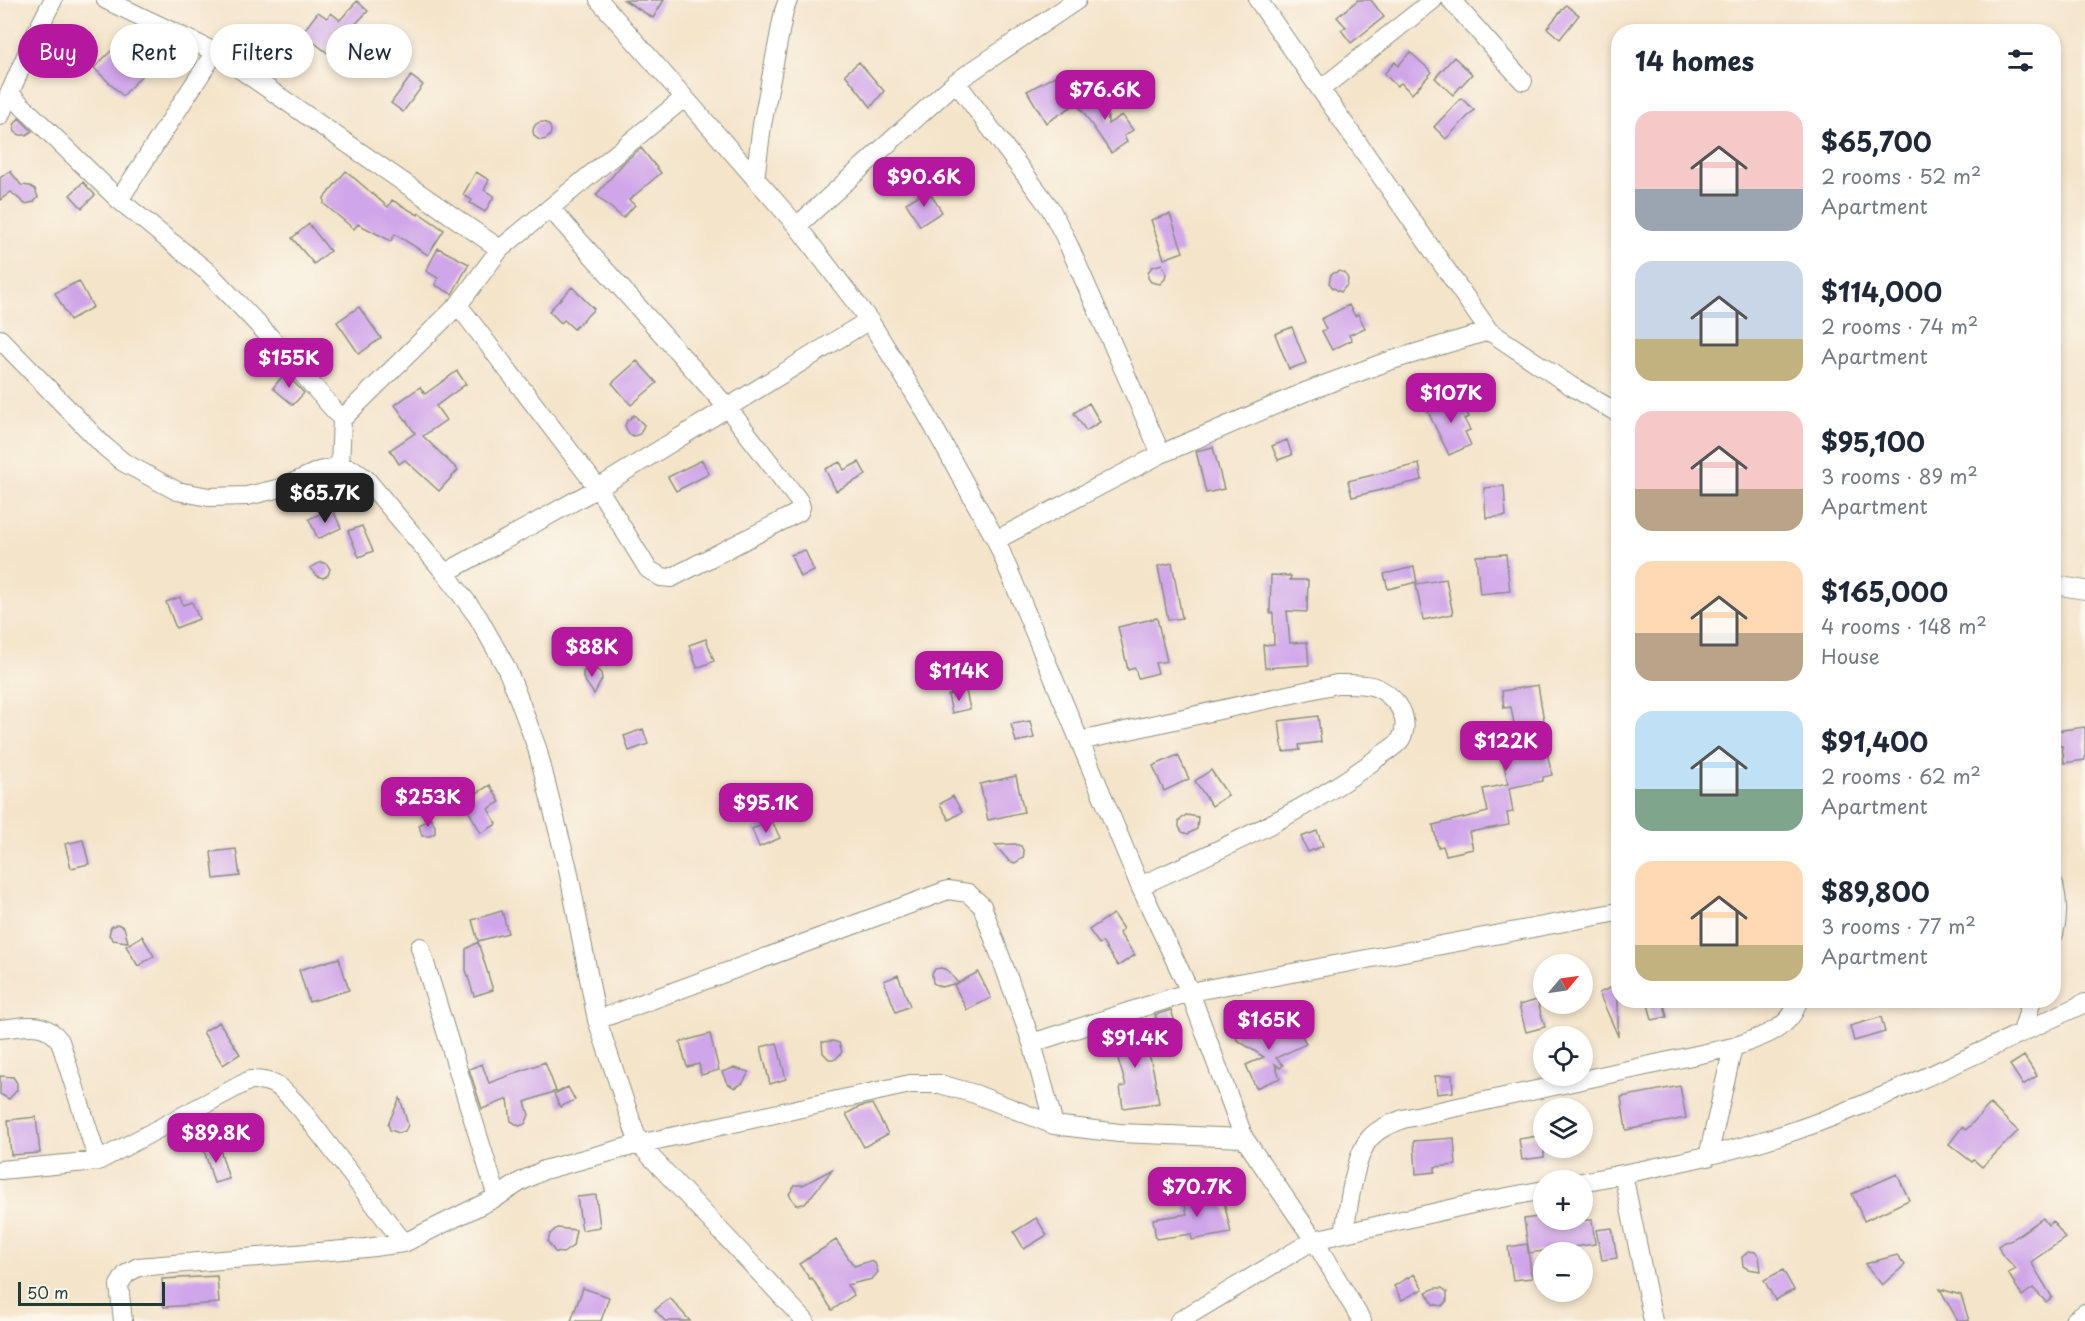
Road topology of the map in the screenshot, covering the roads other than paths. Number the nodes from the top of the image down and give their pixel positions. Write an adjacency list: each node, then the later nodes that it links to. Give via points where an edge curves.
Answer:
1 (53, 0): 15 (street)
2 (106, 0): 9 (street)
3 (598, 0): 16 (street)
4 (788, 0): 18 (street)
5 (1077, 0): 13 (street)
6 (1258, 0): 14 (street)
7 (1433, 0): 14 (street)
8 (1451, 0): 12 (street)
9 (210, 50)
10 (210, 60): 19 (street)
11 (253, 78): 22 (street)
12 (1523, 81)
13 (956, 82): 21 (street); 30 (street, via 1050,208)
14 (1321, 89): 25 (street)
15 (9, 93): 17 (street); 19 (street)
16 (684, 98): 18 (street); 20 (street)
17 (0, 116)
18 (755, 179): 21 (street)
19 (118, 200): 29 (street, via 208,272)
20 (550, 208): 22 (street); 27 (street)
21 (797, 226): 24 (street)
22 (500, 249): 23 (street)
23 (458, 305): 29 (street); 32 (street)
24 (869, 320): 27 (street); 33 (street, via 921,404)
25 (1489, 331): 28 (street); 30 (street, via 1305,392)
26 (0, 339): 31 (street, via 104,446 123,462 177,491 209,497 247,496)
27 (727, 407): 32 (street); 32 (street, via 799,501 799,512 671,578 661,577 648,569)
28 (1611, 409)
29 (342, 419): 31 (street)
30 (1161, 454): 33 (street)
31 (340, 466): 34 (street, via 366,479)
32 (598, 488): 34 (street)
33 (996, 540): 37 (street)
34 (445, 573): 45 (street, via 506,667 537,748 568,869)
35 (2061, 586): 36 (street)
36 (2085, 590)
37 (1080, 741): 38 (street); 38 (street, via 1337,684 1368,684 1385,690 1400,708 1406,725 1400,741 1359,772 1252,835)
38 (1140, 886): 41 (street)
39 (1611, 913): 41 (street)
40 (420, 947): 59 (street)
41 (1190, 992): 48 (street); 51 (street)
42 (2085, 1003): 47 (street)
43 (1796, 1008): 49 (street, via 1786,1023 1769,1034)
44 (2030, 1008): 47 (street)
45 (597, 1020): 48 (street, via 948,890 968,893 982,906); 52 (street)
46 (0, 1029): 54 (street, via 42,1026 52,1030 60,1041)
47 (2022, 1032): 53 (street, via 1903,1088 1809,1125)
48 (1032, 1043): 50 (street)
49 (1733, 1047): 53 (street); 60 (street, via 1384,1126 1361,1152)
50 (1054, 1125): 51 (street, via 1119,1133); 52 (street, via 940,1084 910,1084)
51 (1244, 1138): 61 (street)
52 (639, 1144): 59 (street, via 544,1170); 65 (street)
53 (1708, 1157): 56 (street)
54 (98, 1161): 55 (street); 62 (street, via 250,1080 265,1079 284,1090 302,1109)
55 (0, 1170)
56 (1623, 1174): 57 (street); 68 (street)
57 (1593, 1180)
58 (1533, 1192): 60 (street)
59 (496, 1197): 62 (street)
60 (1344, 1232): 61 (street)
61 (1314, 1240): 66 (street); 67 (street)
62 (404, 1243): 64 (street, via 138,1267 126,1274 119,1285)
63 (2085, 1313): 69 (street)
64 (123, 1321)
65 (805, 1321)
66 (1179, 1321)
67 (1362, 1321)
68 (1653, 1321)
69 (2074, 1321)

